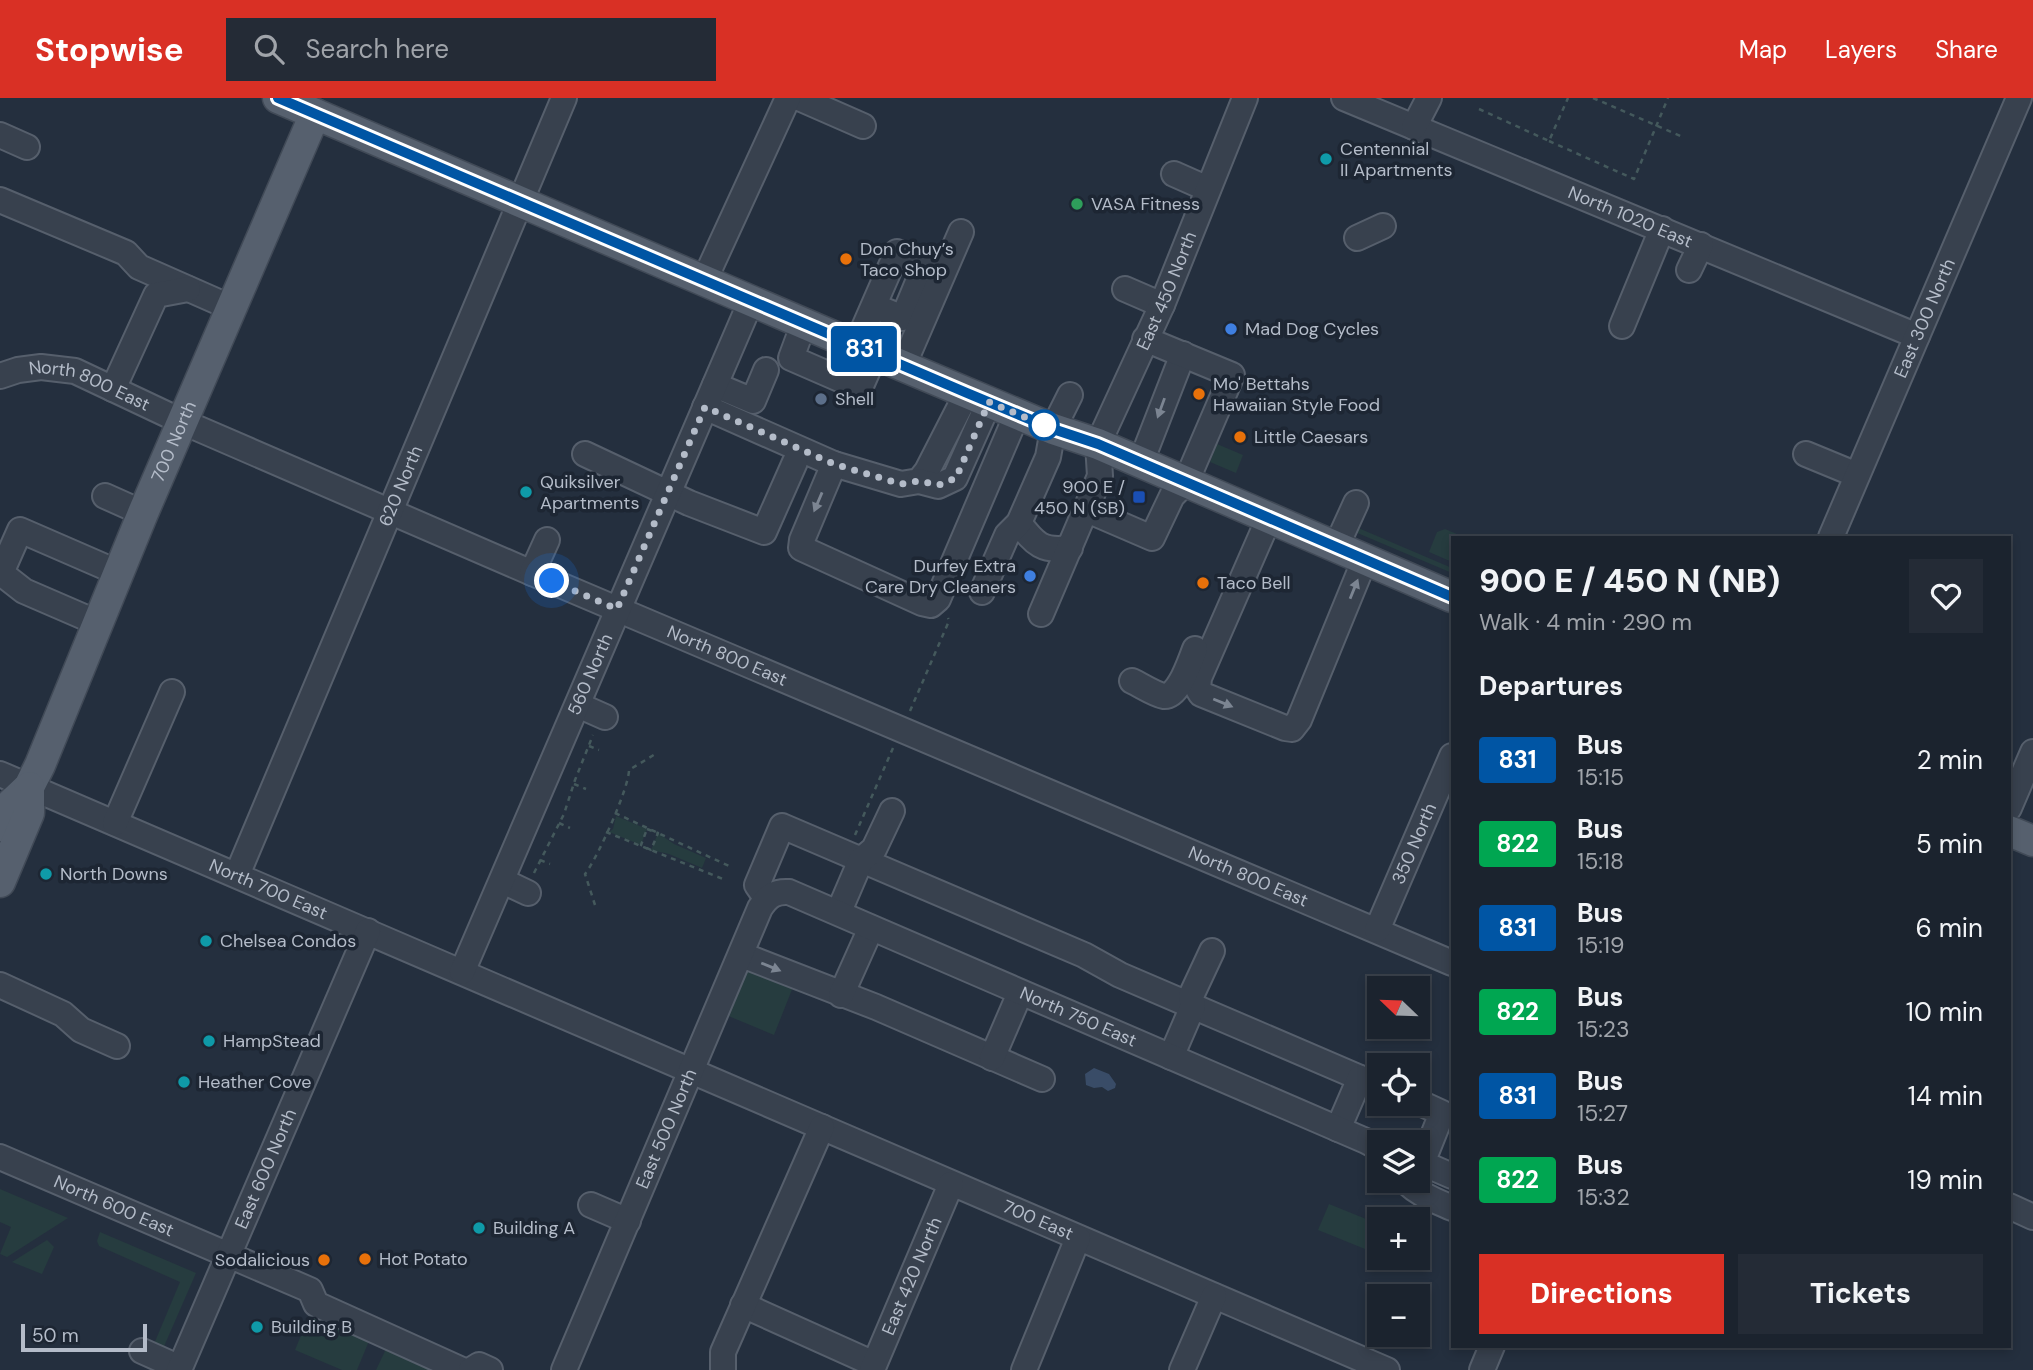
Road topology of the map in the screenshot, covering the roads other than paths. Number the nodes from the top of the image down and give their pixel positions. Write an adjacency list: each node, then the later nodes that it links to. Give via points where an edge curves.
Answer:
1 (278, 98): 10 (main road)
2 (564, 98): 18 (street, 620 North)
3 (788, 98): 26 (street)
4 (799, 98): 11 (street)
5 (1245, 98): 16 (street, East 450 North)
6 (1344, 98): 12 (street, North 1020 East)
7 (1429, 98): 12 (street)
8 (2019, 98): 9 (street); 34 (street, East 300 North)
9 (2033, 104)
10 (319, 106): 18 (main road); 31 (main road, 700 North)
11 (863, 126)
12 (1414, 127): 20 (street, North 1020 East)
13 (0, 135): 14 (street)
14 (27, 148)
15 (1174, 174): 16 (street)
16 (1208, 189): 30 (street, East 450 North)
17 (0, 200): 27 (street, via 126,253 139,267)
18 (519, 201): 26 (main road); 63 (street, 620 North)
19 (1382, 226): 22 (street)
20 (1662, 229): 23 (street, North 1020 East); 33 (street)
21 (961, 232): 40 (street)
22 (1357, 238)
23 (1701, 245): 25 (street); 34 (street, North 1020 East)
24 (897, 252): 36 (street, via 874,306)
25 (1689, 270)
26 (704, 281): 29 (main road)
27 (188, 289): 31 (street); 44 (street, via 156,295)
28 (1125, 289): 30 (street)
29 (751, 301): 32 (main road); 38 (street, 560 North)
30 (1162, 305): 35 (street, East 450 North)
31 (232, 309): 49 (main road, 700 North)
32 (804, 323): 36 (main road); 39 (street)
33 (1622, 326)
34 (1917, 336): 57 (street, East 300 North)
35 (1145, 339): 37 (street); 51 (street, East 450 North)
36 (866, 350): 39 (street, via 860,388); 40 (main road)
37 (1183, 354): 55 (street, one-way to 55); 58 (street, via 1232,375)
38 (728, 355): 41 (street); 43 (street, 560 North)
39 (791, 358): 41 (street, via 775,374)
40 (904, 366): 46 (main road)
41 (766, 370): 43 (street, via 753,401)
42 (0, 376): 44 (street, North 800 East, via 56,367)
43 (715, 385): 47 (street, 560 North)
44 (114, 389): 49 (street, North 800 East)
45 (1070, 395): 50 (street)
46 (978, 398): 48 (main road); 56 (street, via 956,478 939,485 901,484)
47 (705, 407): 56 (street); 59 (street, 560 North)
48 (1017, 414): 50 (main road); 56 (street, one-way to 48, via 802,548 931,605 938,598)
49 (183, 422): 63 (street, North 800 East); 64 (main road, 700 North)
50 (1053, 429): 51 (main road); 66 (street, via 1048,457)
51 (1098, 444): 55 (main road); 62 (street, via 1100,476)
52 (585, 454): 59 (street)
53 (1806, 454): 57 (street)
54 (795, 462): 59 (street, via 764,532)
55 (1141, 462): 58 (main road)
56 (834, 464)
57 (1857, 475): 67 (street, East 300 North)
58 (1186, 482): 62 (street, via 1172,496 1152,538); 65 (main road)
59 (668, 492): 76 (street, 560 North)
60 (105, 496): 64 (street)
61 (1356, 503): 69 (street)
62 (1087, 510): 70 (street)
63 (390, 512): 73 (street, North 800 East); 95 (street, 620 North)
64 (143, 513): 72 (main road, 700 North)
65 (1262, 514): 69 (main road); 71 (street, one-way to 71, via 1199,678 1201,694 1292,729); 79 (street, via 1177,690 1164,696)
66 (1019, 523): 70 (street, via 1034,542 1053,550); 74 (street, via 1007,535)
67 (1830, 536)
68 (547, 540): 73 (street)
69 (1336, 547): 71 (main road)
70 (1070, 548): 77 (street)
71 (1366, 559): 75 (main road)
72 (118, 573): 78 (main road, 700 North); 78 (street, via 20,530 1,573 24,591)
73 (532, 573): 76 (street, North 800 East)
74 (982, 592)
75 (1451, 597)
76 (617, 609): 81 (street, 560 North); 100 (street, North 800 East)
77 (1041, 614)
78 (98, 624): 86 (main road, 700 North)
79 (1132, 681)
80 (172, 692): 89 (street)
81 (578, 705): 82 (street); 105 (street, 560 North, via 518,888)
82 (604, 717)
83 (2033, 752): 87 (street)
84 (1451, 758): 100 (street, 350 North)
85 (0, 774): 86 (street, North 700 East)
86 (29, 787): 89 (street, North 700 East); 90 (main road, via 10,805); 93 (street); 96 (main road, via 29,813)
87 (2011, 803)
88 (892, 811): 94 (street, via 874,849)
89 (115, 823): 95 (street, North 700 East)
90 (0, 827)
91 (2011, 832): 92 (main road)
92 (2033, 841)
93 (0, 855)
94 (854, 857): 97 (street, via 782,826 757,885); 98 (street); 109 (street)
95 (237, 875): 101 (street, North 700 East)
96 (0, 882)
97 (771, 895): 99 (street, North 750 East, via 789,892); 103 (street, East 500 North, via 760,908)
98 (843, 902)
99 (871, 928): 107 (street, North 750 East); 108 (street)
100 (1377, 930): 104 (street, North 800 East)
101 (368, 931): 105 (street, North 700 East); 131 (street, East 600 North)
102 (1212, 951): 109 (street, via 1191,996)
103 (741, 955): 108 (street, one-way to 108); 113 (street, East 500 North)
104 (1451, 963)
105 (462, 972): 113 (street, North 700 East)
106 (0, 985): 110 (street)
107 (1020, 993): 111 (street); 112 (street, North 750 East)
108 (841, 995): 111 (street)
109 (1193, 1006): 112 (street); 115 (street)
110 (117, 1046)
111 (992, 1058): 114 (street)
112 (1171, 1058): 119 (street, North 750 East)
113 (692, 1070): 118 (street, 700 East); 129 (street, East 500 North)
114 (1042, 1079)
115 (1367, 1081)
116 (1367, 1086): 119 (street)
117 (1430, 1108): 122 (street, via 1442,1113 1422,1163)
118 (822, 1127): 123 (street, 700 East); 133 (street)
119 (1338, 1129): 120 (street, North 750 East)
120 (1367, 1142)
121 (0, 1157): 131 (street, North 600 East)
122 (1451, 1176)
123 (951, 1184): 130 (street, 700 East); 137 (street, East 420 North)
124 (1418, 1193): 127 (street)
125 (591, 1205): 129 (street)
126 (2011, 1207): 128 (street)
127 (1451, 1208)
128 (2033, 1217)
129 (628, 1221): 143 (street, East 500 North)
130 (1078, 1237): 132 (street, 700 East); 144 (street)
131 (229, 1255): 138 (street, East 600 North); 140 (street, North 600 East, via 310,1290 316,1304)
132 (1214, 1296): 136 (street, 700 East); 145 (street)
133 (749, 1308): 137 (street); 139 (street, via 723,1352)
134 (1491, 1348): 147 (street)
135 (142, 1351): 138 (street)
136 (1342, 1361): 146 (street, 700 East)
137 (873, 1367)
138 (180, 1369)
139 (722, 1369)
140 (462, 1370)
141 (471, 1370): 142 (street, via 479,1365)
142 (490, 1370)
143 (564, 1370)
144 (1024, 1370)
145 (1182, 1370)
146 (1387, 1370)
147 (1482, 1370)

